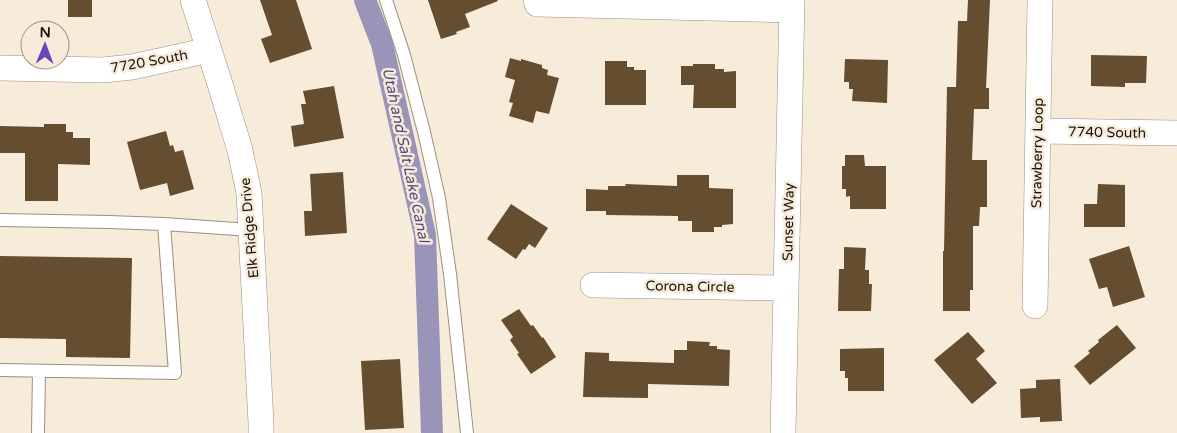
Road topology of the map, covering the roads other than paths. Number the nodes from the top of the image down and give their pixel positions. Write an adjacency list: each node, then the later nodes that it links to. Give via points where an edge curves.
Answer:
1 (193, 0): 6 (street, Elk Ridge Drive)
2 (386, 0): 20 (lane, via 404,55 439,198)
3 (536, 0): 5 (street, via 537,4)
4 (1040, 0): 8 (street, Strawberry Loop)
5 (792, 5): 14 (street, Sunset Way)
6 (209, 50): 7 (street, 7720 South, via 103,70); 12 (street, Elk Ridge Drive, via 240,150 248,193)
7 (0, 68)
8 (1038, 131): 9 (street, 7740 South); 15 (street, Strawberry Loop)
9 (1177, 132)
10 (0, 220): 11 (lane)
11 (164, 224): 12 (lane); 17 (lane, via 175,374)
12 (250, 230): 19 (street, Elk Ridge Drive)
13 (593, 284): 14 (street, Corona Circle)
14 (786, 288): 21 (street, Sunset Way)
15 (1035, 306)
16 (0, 370): 17 (lane)
17 (39, 371): 18 (lane)
18 (38, 433)
19 (261, 433)
20 (467, 433)
21 (783, 433)

